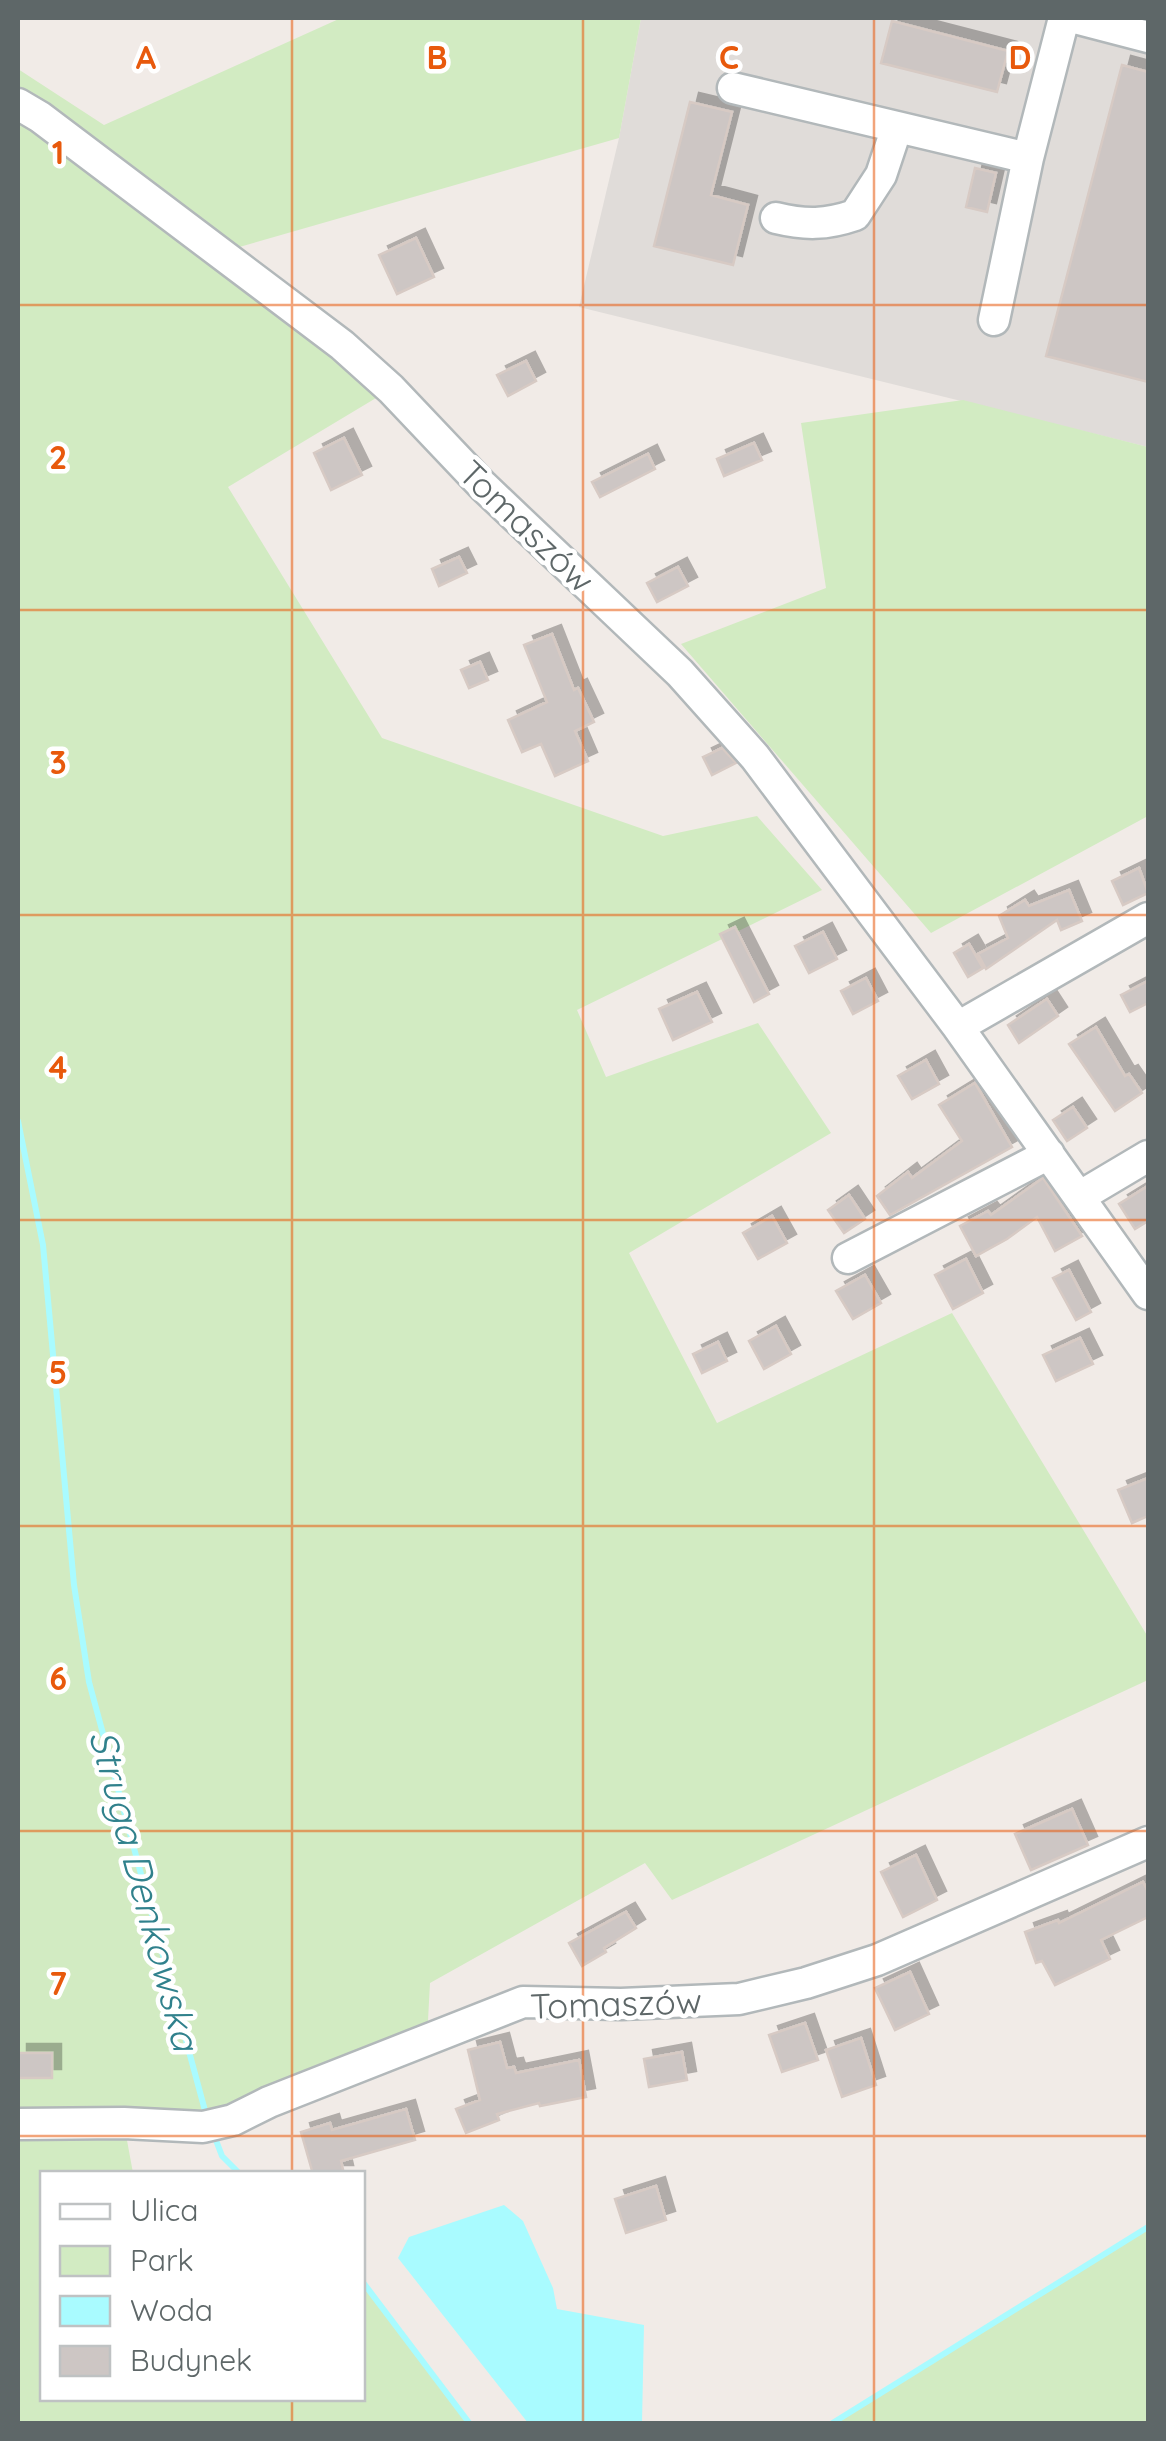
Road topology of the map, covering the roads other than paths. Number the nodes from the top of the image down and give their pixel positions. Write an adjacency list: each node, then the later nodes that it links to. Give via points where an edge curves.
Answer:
1 (1064, 18): 7 (street)
2 (1076, 18): 3 (street)
3 (1148, 37)
4 (733, 88): 6 (street)
5 (18, 104): 11 (street, Tomaszów, via 342,344 680,673 755,756)
6 (897, 127): 7 (street); 8 (street, via 881,175 855,216 828,224)
7 (1028, 158): 9 (street)
8 (776, 218)
9 (994, 320)
10 (1148, 918): 11 (street)
11 (958, 1027): 12 (street, Tomaszów)
12 (1049, 1154): 14 (street, Tomaszów); 15 (street)
13 (1148, 1156): 14 (street)
14 (1079, 1197): 16 (street, Tomaszów)
15 (848, 1258)
16 (1148, 1294)
17 (1148, 1842): 18 (street, Tomaszów, via 877,1960 806,1983 739,1999 523,2002 203,2127)
18 (18, 2124)

